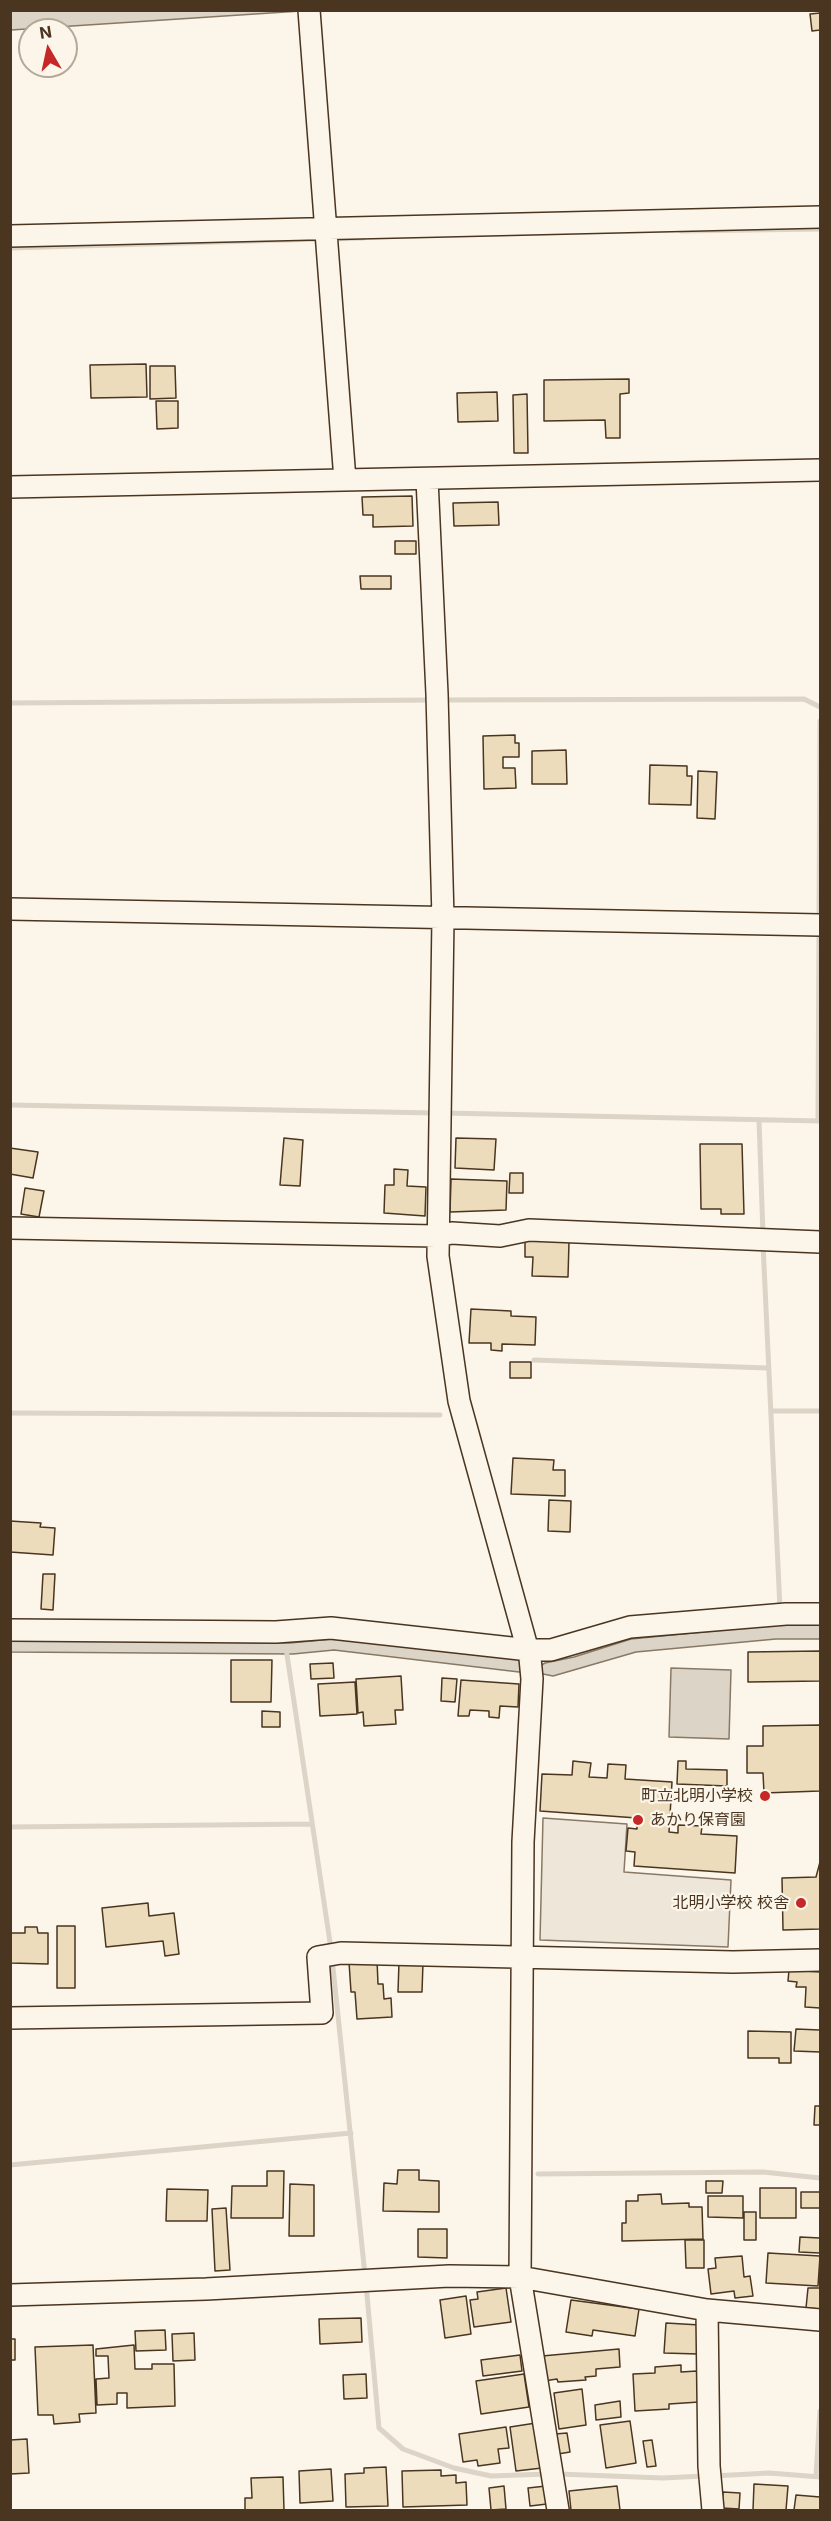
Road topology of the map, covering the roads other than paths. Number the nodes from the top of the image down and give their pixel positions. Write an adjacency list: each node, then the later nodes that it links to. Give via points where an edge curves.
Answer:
1 (309, 14): 4 (street)
2 (820, 217): 4 (street)
3 (10, 236): 4 (street)
4 (326, 237): 7 (street)
5 (820, 470): 6 (street)
6 (428, 478): 7 (street); 10 (street)
7 (345, 480): 8 (street)
8 (10, 486)
9 (10, 909): 10 (street)
10 (443, 918): 11 (street); 13 (street)
11 (816, 925)
12 (10, 1228): 13 (street)
13 (436, 1236): 14 (street, via 500,1236 529,1230); 17 (street, via 459,1401)
14 (820, 1242)
15 (820, 1614): 17 (street, via 630,1627 551,1650)
16 (10, 1630): 17 (street, via 276,1632 331,1628)
17 (530, 1662): 18 (street)
18 (522, 1957): 19 (street); 20 (street, via 318,1957 322,2013); 21 (street)
19 (820, 1960)
20 (10, 2018)
21 (520, 2277): 22 (street, via 449,2276); 23 (street); 26 (street)
22 (10, 2295)
23 (707, 2310): 24 (street); 25 (street)
24 (820, 2319)
25 (712, 2500)
26 (558, 2511)

